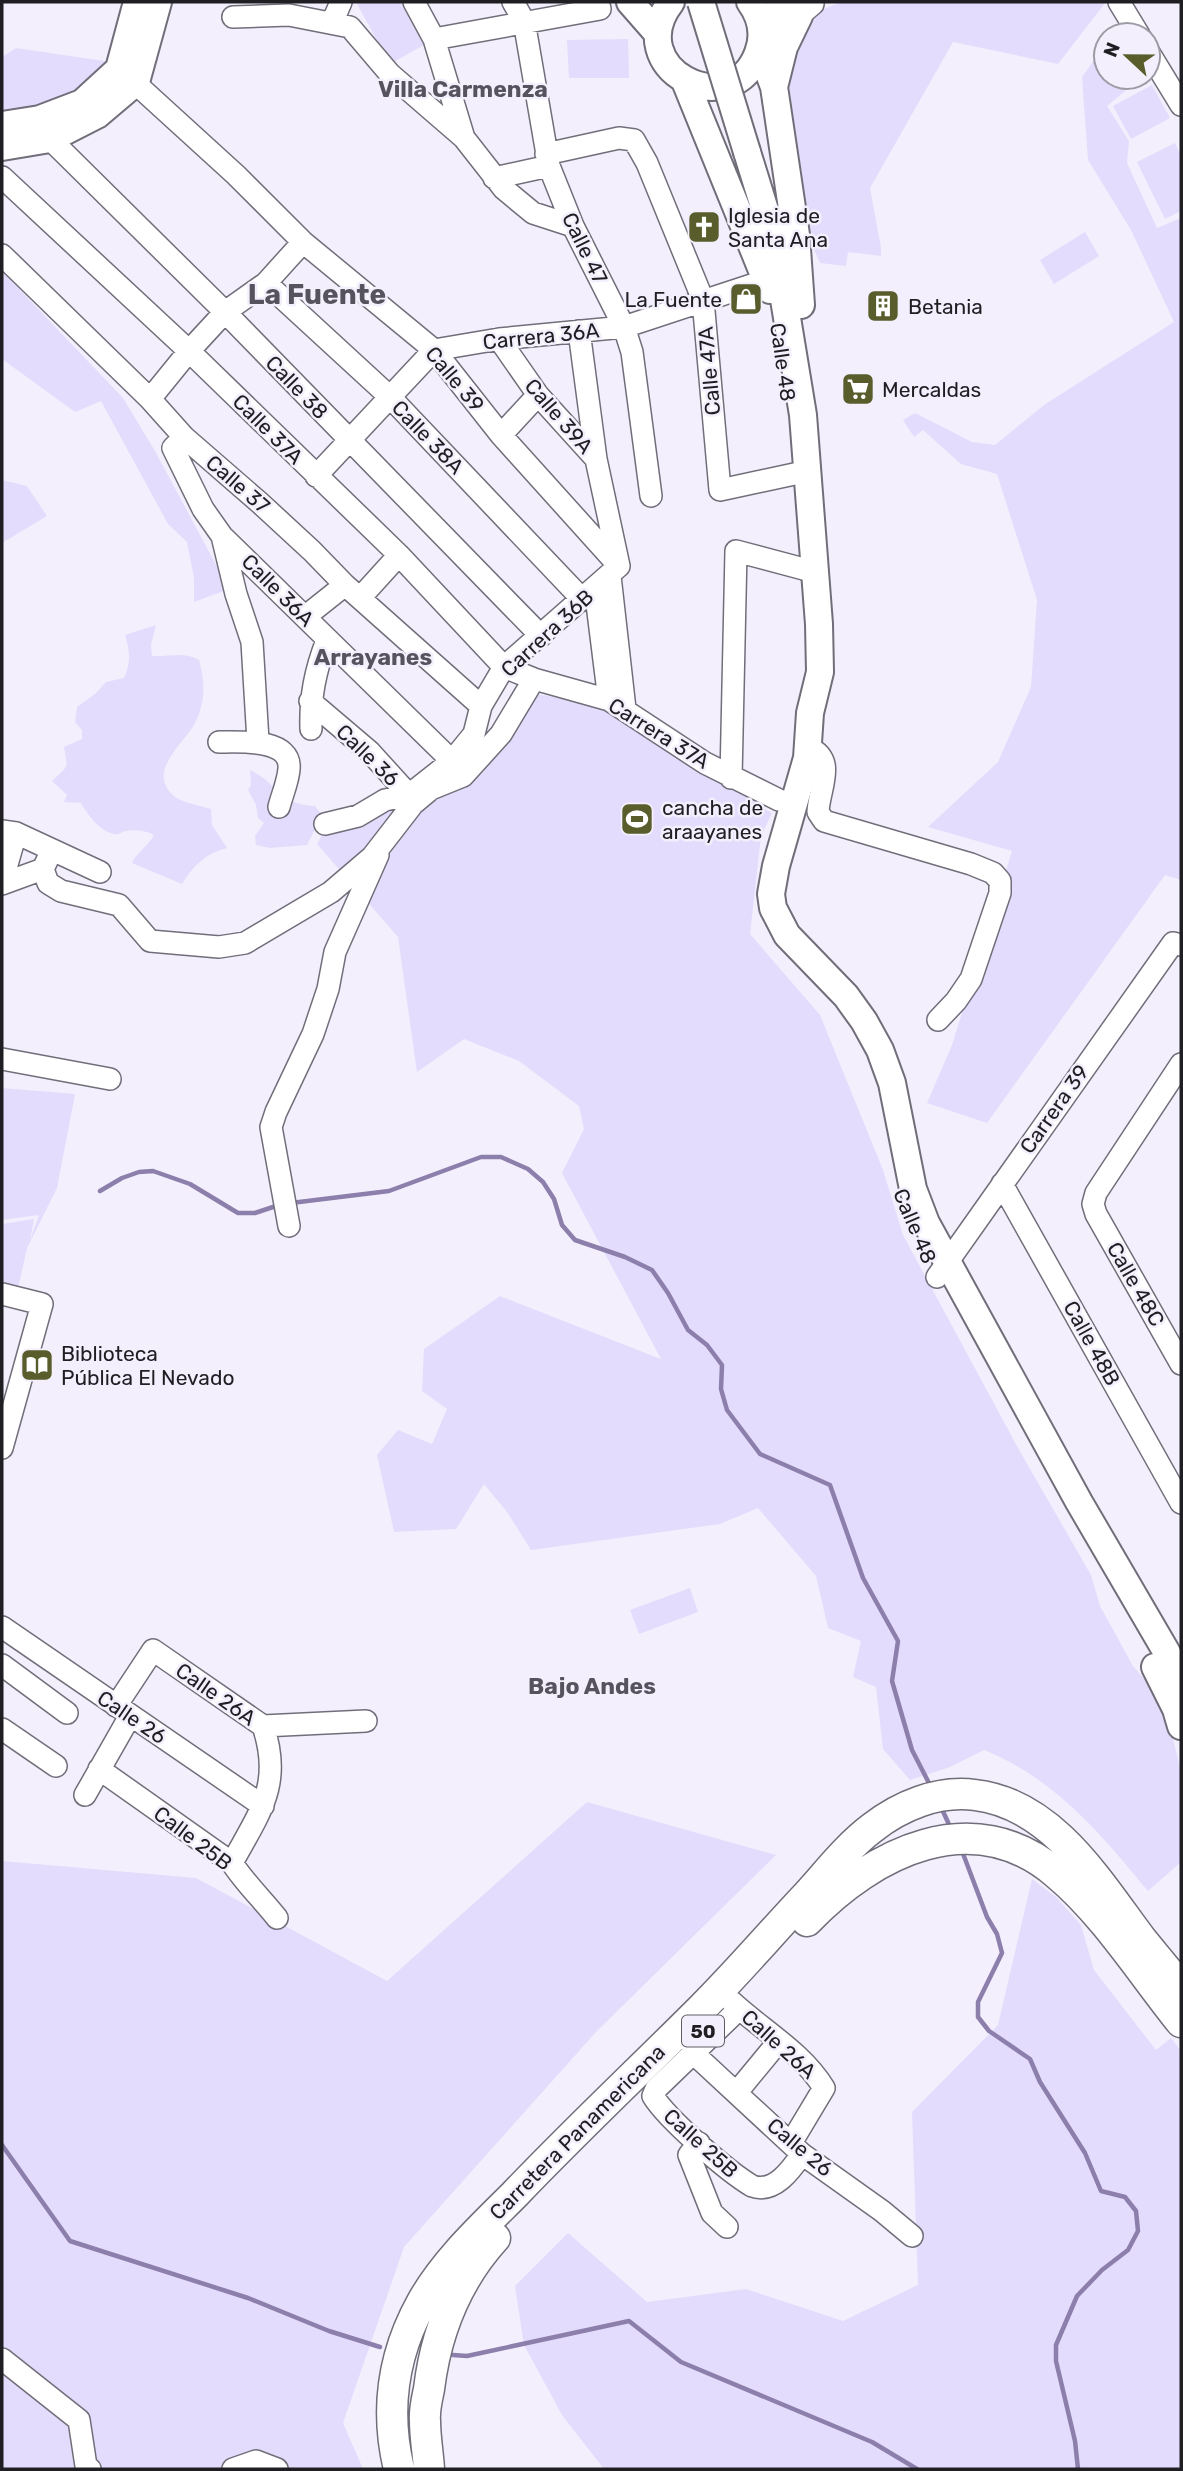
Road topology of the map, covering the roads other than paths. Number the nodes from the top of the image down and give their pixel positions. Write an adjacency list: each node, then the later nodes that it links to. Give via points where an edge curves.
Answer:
1 (137, 2): 20 (main road)
2 (158, 2): 20 (main road)
3 (341, 2): 16 (street)
4 (414, 2): 18 (street)
5 (513, 2): 14 (street, Calle 47)
6 (629, 2): 17 (main road)
7 (671, 2): 17 (main road)
8 (701, 2): 34 (main road, Calle 48, bridge)
9 (1119, 2): 15 (street)
10 (599, 5): 14 (street)
11 (811, 7): 13 (street); 22 (main road, via 785,47)
12 (233, 17): 16 (street, via 289,15)
13 (757, 20): 21 (main road, via 752,66 732,82 708,87); 22 (main road, Calle 48)
14 (524, 21): 18 (street); 28 (street, Calle 47)
15 (1131, 21)
16 (332, 23): 25 (street, via 350,27 390,74)
17 (658, 34): 21 (main road, Calle 48, via 664,58)
18 (434, 39): 25 (street)
19 (1162, 74): 23 (street)
20 (127, 75): 24 (main road, via 82,103 40,119); 26 (main road, via 97,115); 32 (street, Calle 39)
21 (685, 81): 34 (main road, Calle 48)
22 (774, 87): 34 (main road, Calle 48, via 796,235)
23 (1181, 105)
24 (2, 125)
25 (464, 138): 30 (street)
26 (50, 139): 27 (main road); 37 (street, Calle 38)
27 (2, 147)
28 (548, 160): 30 (street); 31 (street, Calle 47); 36 (street, Calle 47A, via 619,138 634,140)
29 (2, 177): 42 (street, Calle 37A)
30 (494, 178): 31 (street, via 533,213)
31 (573, 226): 38 (street, Calle 47)
32 (303, 242): 35 (street); 41 (street, Calle 39)
33 (2, 255): 45 (street, Calle 37)
34 (782, 282): 36 (street, Carrera 36A); 50 (main road, Calle 48, via 778,322); 53 (main road, Calle 48, via 806,398 803,415)
35 (266, 283): 37 (street); 44 (street, Calle 38A)
36 (703, 300): 38 (street, Carrera 36A); 50 (street, Calle 47A, via 720,490)
37 (225, 312): 42 (street); 47 (street, Calle 38)
38 (624, 327): 39 (street, Carrera 36A); 52 (street, Calle 47, via 632,352)
39 (579, 331): 40 (street, Carrera 36A); 49 (street)
40 (499, 339): 41 (street, Carrera 36A); 43 (street, Calle 39A)
41 (434, 350): 44 (street); 46 (street, Calle 39)
42 (189, 351): 45 (street); 51 (street, Calle 37A)
43 (538, 395): 46 (street); 49 (street, Calle 39A)
44 (390, 397): 47 (street); 57 (street, Calle 38A)
45 (150, 399): 48 (street, Calle 37)
46 (500, 435): 57 (street, Calle 39)
47 (349, 441): 51 (street); 60 (street, Calle 38)
48 (179, 443): 54 (street, Calle 36A, via 203,509); 58 (street, Calle 37, via 312,551)
49 (596, 458): 57 (street)
50 (799, 473): 53 (main road, Calle 48)
51 (316, 476): 55 (street, Calle 37A)
52 (651, 496)
53 (811, 533): 56 (main road, Calle 48)
54 (222, 536): 59 (street, Calle 36A); 69 (street, via 252,642)
55 (399, 555): 58 (street); 62 (street, Calle 37A)
56 (815, 572): 67 (main road, Calle 48, via 820,672); 73 (street, via 736,551)
57 (602, 582): 60 (street, Carrera 36B); 65 (street)
58 (352, 591): 59 (street); 66 (street, Calle 37)
59 (306, 616): 61 (street, Calle 36A)
60 (541, 636): 62 (street, Carrera 36B)
61 (327, 640): 64 (street); 72 (street, Calle 36A)
62 (505, 667): 63 (street, Calle 37A); 66 (street, Carrera 36B)
63 (534, 679): 65 (street, Carrera 37A); 72 (street, via 501,734)
64 (310, 701): 68 (street); 75 (street, Calle 36, via 370,752)
65 (617, 705): 73 (street, Carrera 37A)
66 (481, 706): 72 (street, Carrera 36B)
67 (810, 713): 71 (main road, Calle 48); 76 (main road, Calle 48)
68 (311, 729)
69 (258, 741): 70 (street); 77 (street, via 288,759 290,768)
70 (219, 742)
71 (807, 747): 85 (street, via 820,753 825,764 818,812 824,821 971,864 1000,881 971,979); 91 (main road, Calle 48, via 772,882 773,908 786,936 846,996 880,1050 892,1083 916,1200)
72 (458, 768): 74 (street, Calle 36); 75 (street, Carrera 36B)
73 (731, 778): 76 (street, Carrera 37A)
74 (431, 789): 75 (street, Calle 36); 80 (street, via 413,804)
75 (409, 795): 78 (street, Carrera 36B)
76 (779, 800): 91 (main road, Calle 48, via 757,877 758,915 774,945 832,1003 861,1046 877,1086 898,1195 909,1224)
77 (279, 807)
78 (325, 824)
79 (9, 832): 81 (street); 83 (street)
80 (382, 846): 81 (street, via 331,892 245,943 219,947 150,941 119,905 61,891 48,883); 90 (street, via 335,952 313,1034 271,1127)
81 (47, 860): 82 (street); 83 (street)
82 (100, 872)
83 (2, 883)
84 (1177, 944): 89 (street, Carrera 39)
85 (938, 1020)
86 (2, 1059): 88 (street)
87 (1181, 1064): 93 (street, Calle 48C, via 1093,1204)
88 (110, 1079)
89 (1002, 1184): 91 (street, Carrera 39); 95 (street, Calle 48B)
90 (289, 1226)
91 (942, 1270): 98 (main road, Calle 48); 102 (main road, Calle 48, via 1036,1458 1152,1660)
92 (2, 1294): 94 (street, via 42,1304)
93 (1181, 1364)
94 (2, 1448)
95 (1181, 1503)
96 (2, 1627): 99 (street, Calle 26)
97 (2, 1665): 100 (street)
98 (1181, 1682)
99 (123, 1711): 103 (street, Calle 26A, via 153,1650); 106 (street); 108 (street, Calle 26)
100 (67, 1713)
101 (366, 1721): 103 (street, Calle 26A)
102 (1181, 1723)
103 (263, 1726): 108 (street, via 272,1773)
104 (2, 1729): 105 (street)
105 (56, 1766)
106 (99, 1769): 107 (street); 109 (street, Calle 25B)
107 (85, 1795)
108 (263, 1806): 109 (street)
109 (232, 1863): 110 (street, Calle 25B, via 243,1882)
110 (277, 1918)
111 (1181, 1988): 119 (highway, Carretera Panamericana / 50, via 1109,1894 1053,1832 993,1798 952,1794 929,1799 900,1810 844,1854 704,2006 543,2165)
112 (736, 2005): 113 (highway, Carretera Panamericana / 50, via 827,1900 870,1868 946,1838 978,1839 1007,1846 1057,1874 1093,1911); 114 (street, Calle 26A); 115 (street); 119 (highway, Carretera Panamericana / 50)
113 (1181, 2022)
114 (779, 2040): 116 (street); 118 (street, Calle 26A, via 824,2088)
115 (692, 2052): 116 (street, Calle 26); 117 (street, Calle 25B, via 653,2096)
116 (737, 2092): 118 (street, Calle 26)
117 (699, 2143): 118 (street, Calle 25B, via 760,2189 788,2174); 120 (street, via 689,2155 712,2213)
118 (797, 2148): 121 (street, Calle 26)
119 (497, 2223): 126 (highway, Carretera Panamericana / 50, via 437,2279 407,2333 392,2403); 127 (highway, Carretera Panamericana / 50, via 444,2319 433,2356 425,2418)
120 (727, 2227)
121 (912, 2236)
122 (2, 2359): 123 (street, via 79,2420)
123 (90, 2469)
124 (233, 2469): 125 (street, via 256,2461)
125 (277, 2469)
126 (399, 2469)
127 (429, 2469)

